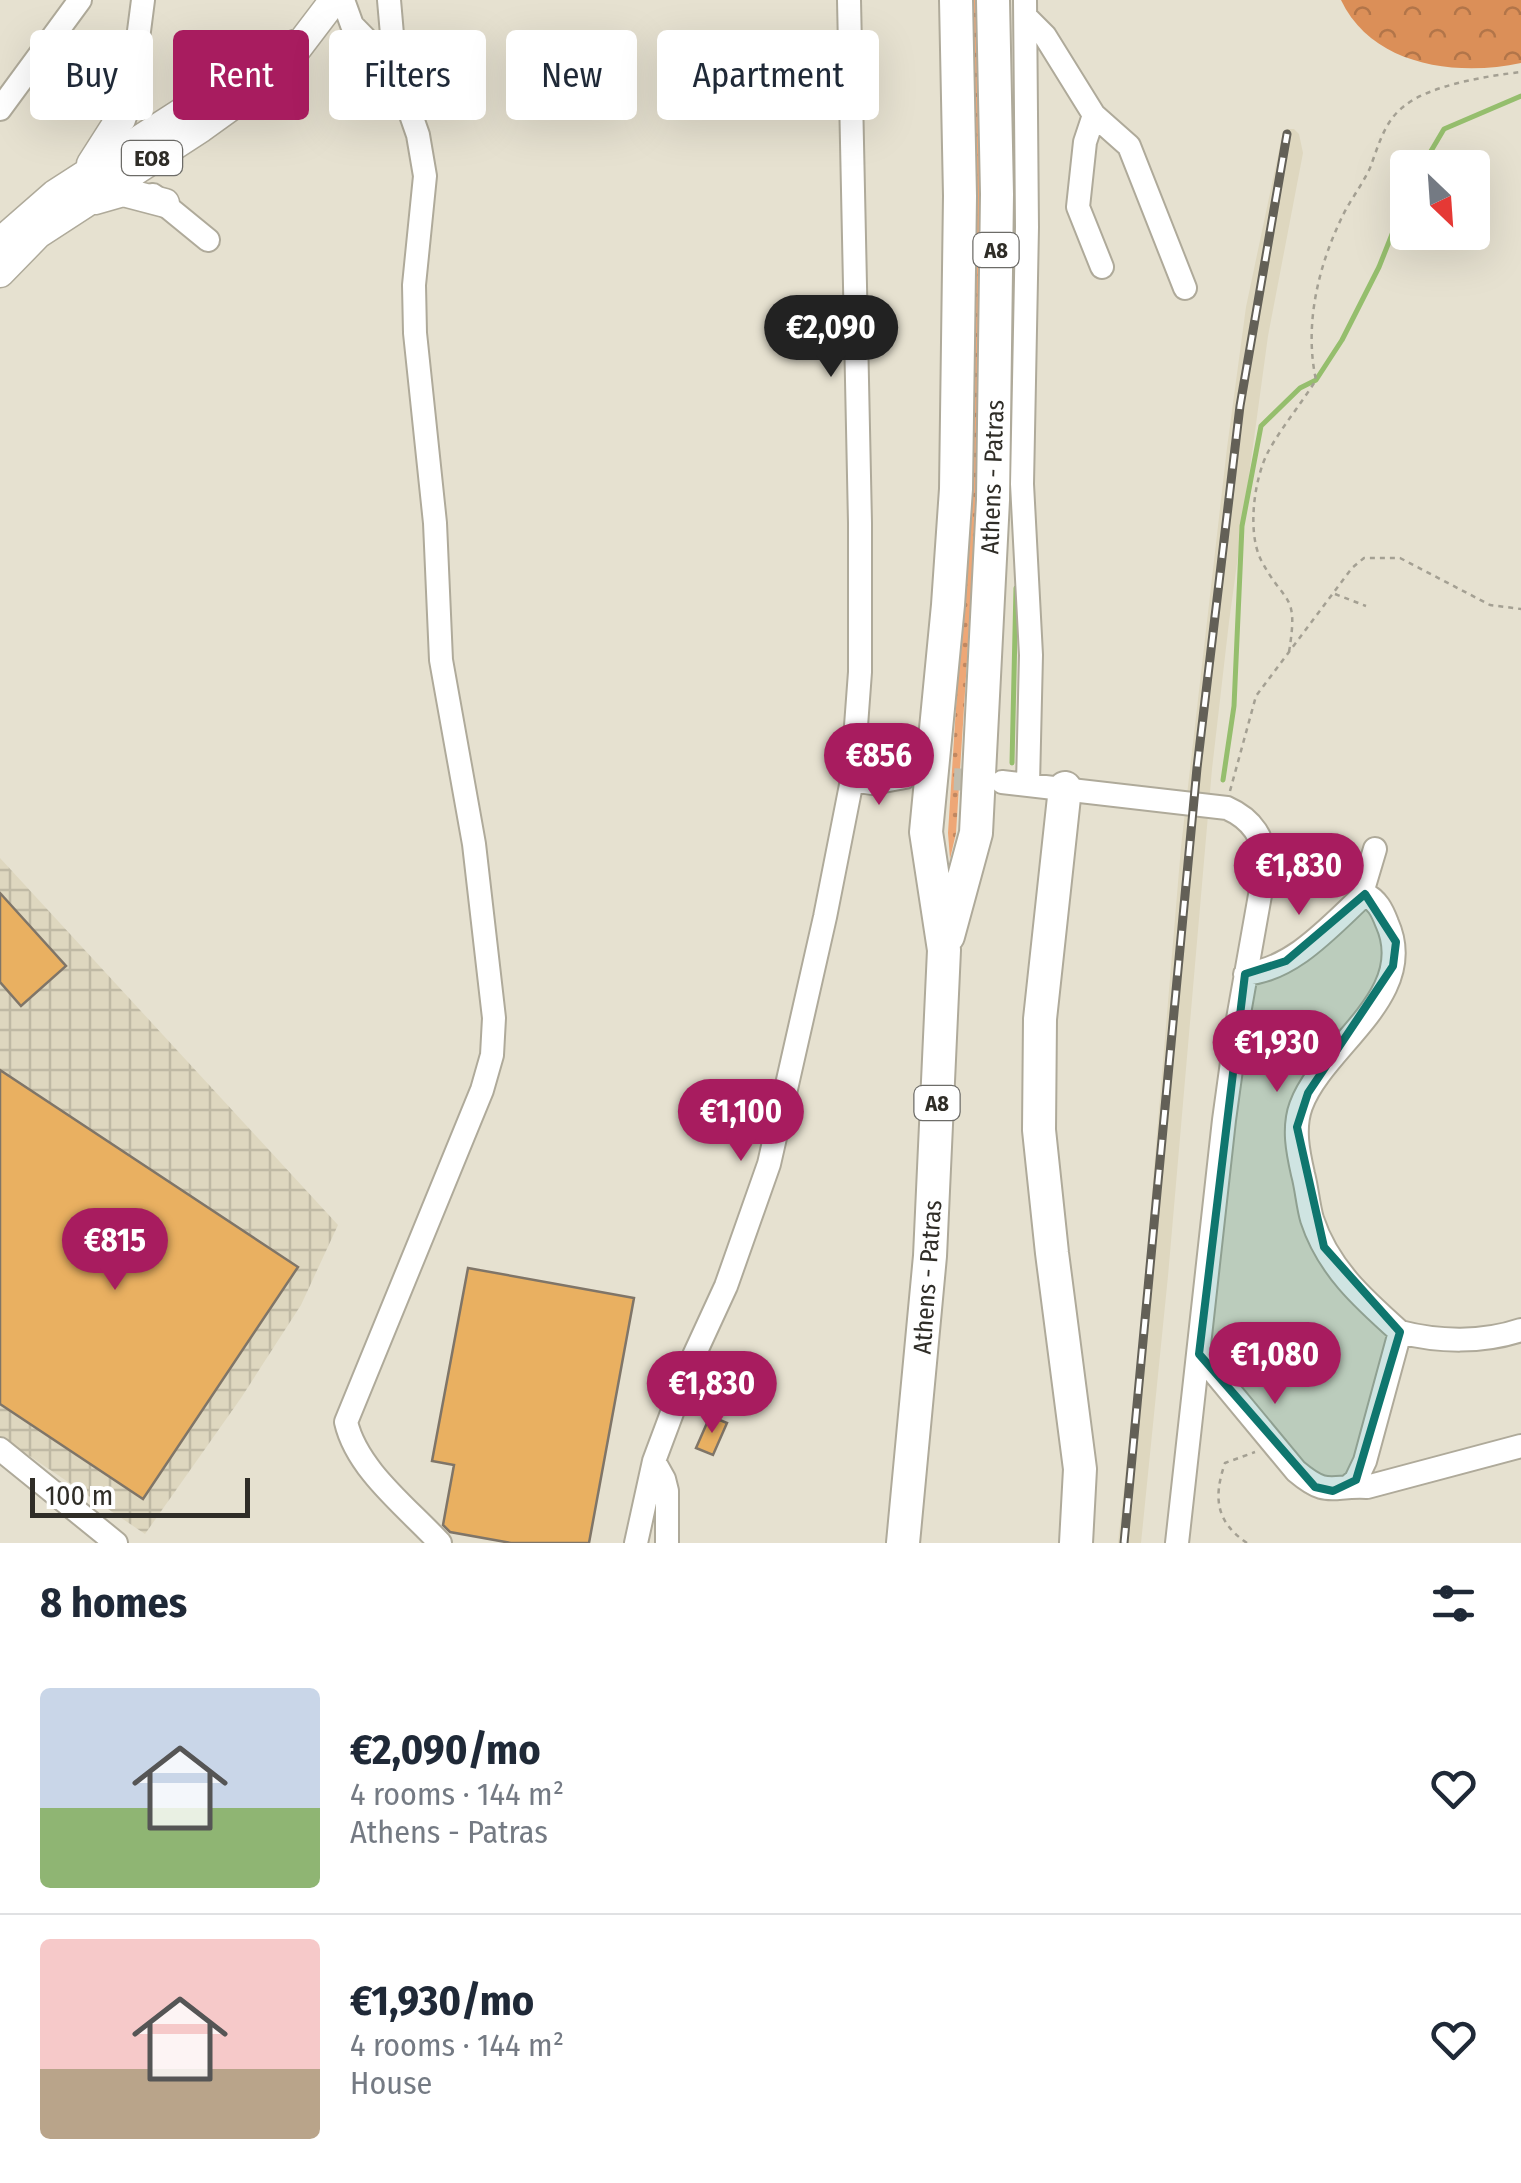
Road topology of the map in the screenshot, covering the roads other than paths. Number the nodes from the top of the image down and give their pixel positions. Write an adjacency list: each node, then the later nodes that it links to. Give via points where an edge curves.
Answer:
1 (80, 0): 13 (street)
2 (143, 0): 10 (street)
3 (334, 0): 20 (main road, ΕΟ8, via 280,71)
4 (343, 0): 11 (street)
5 (389, 0): 12 (street)
6 (849, 0): 42 (street, via 860,523 853,771 769,1164)
7 (956, 0): 35 (highway, Athens - Patras / Α8, via 956,489 926,832)
8 (993, 0): 35 (highway, Athens - Patras / Α8, via 996,357 976,833)
9 (1025, 8): 15 (street); 31 (street)
10 (139, 30)
11 (357, 30)
12 (392, 30)
13 (7, 84): 14 (street)
14 (0, 109)
15 (1094, 115): 27 (street, via 1078,207); 29 (street, via 1129,146)
16 (119, 120): 22 (main road)
17 (126, 120): 21 (street)
18 (133, 120): 20 (main road)
19 (413, 120): 45 (street, via 424,176 414,285 441,660 474,844 494,1018 482,1090 346,1422 364,1460)
20 (157, 141): 21 (main road, ΕΟ8); 23 (main road, via 154,182)
21 (121, 164): 22 (main road, ΕΟ8); 23 (street); 24 (main road, ΕΟ8)
22 (81, 177): 26 (main road, ΕΟ8)
23 (165, 202): 24 (main road, via 123,192); 25 (street)
24 (80, 205): 28 (main road, ΕΟ8, via 38,234)
25 (208, 240)
26 (0, 242)
27 (1102, 267)
28 (0, 274)
29 (1185, 288)
30 (1002, 782): 31 (street)
31 (1028, 784): 32 (street)
32 (1064, 788): 36 (street, via 1227,808 1246,818 1265,857); 49 (highway, via 1040,1019 1039,1130 1080,1469)
33 (1375, 849): 34 (street)
34 (1365, 894): 36 (street, via 1286,961); 38 (street, via 1375,899 1396,942 1394,966 1363,1022 1300,1108 1297,1148 1324,1247 1340,1274)
35 (944, 950): 48 (highway, Athens - Patras / Α8, via 930,1256)
36 (1245, 974): 39 (street)
37 (1521, 1330): 38 (street, via 1447,1340)
38 (1400, 1332): 43 (street, via 1365,1461)
39 (1198, 1354): 43 (street, via 1296,1471 1315,1487); 50 (street)
40 (1521, 1446): 43 (street, via 1367,1487)
41 (0, 1449): 44 (street)
42 (654, 1461): 46 (street); 47 (street, via 667,1491)
43 (1349, 1486)
44 (116, 1543)
45 (440, 1543)
46 (636, 1543)
47 (667, 1543)
48 (903, 1543)
49 (1076, 1543)
50 (1177, 1543)

